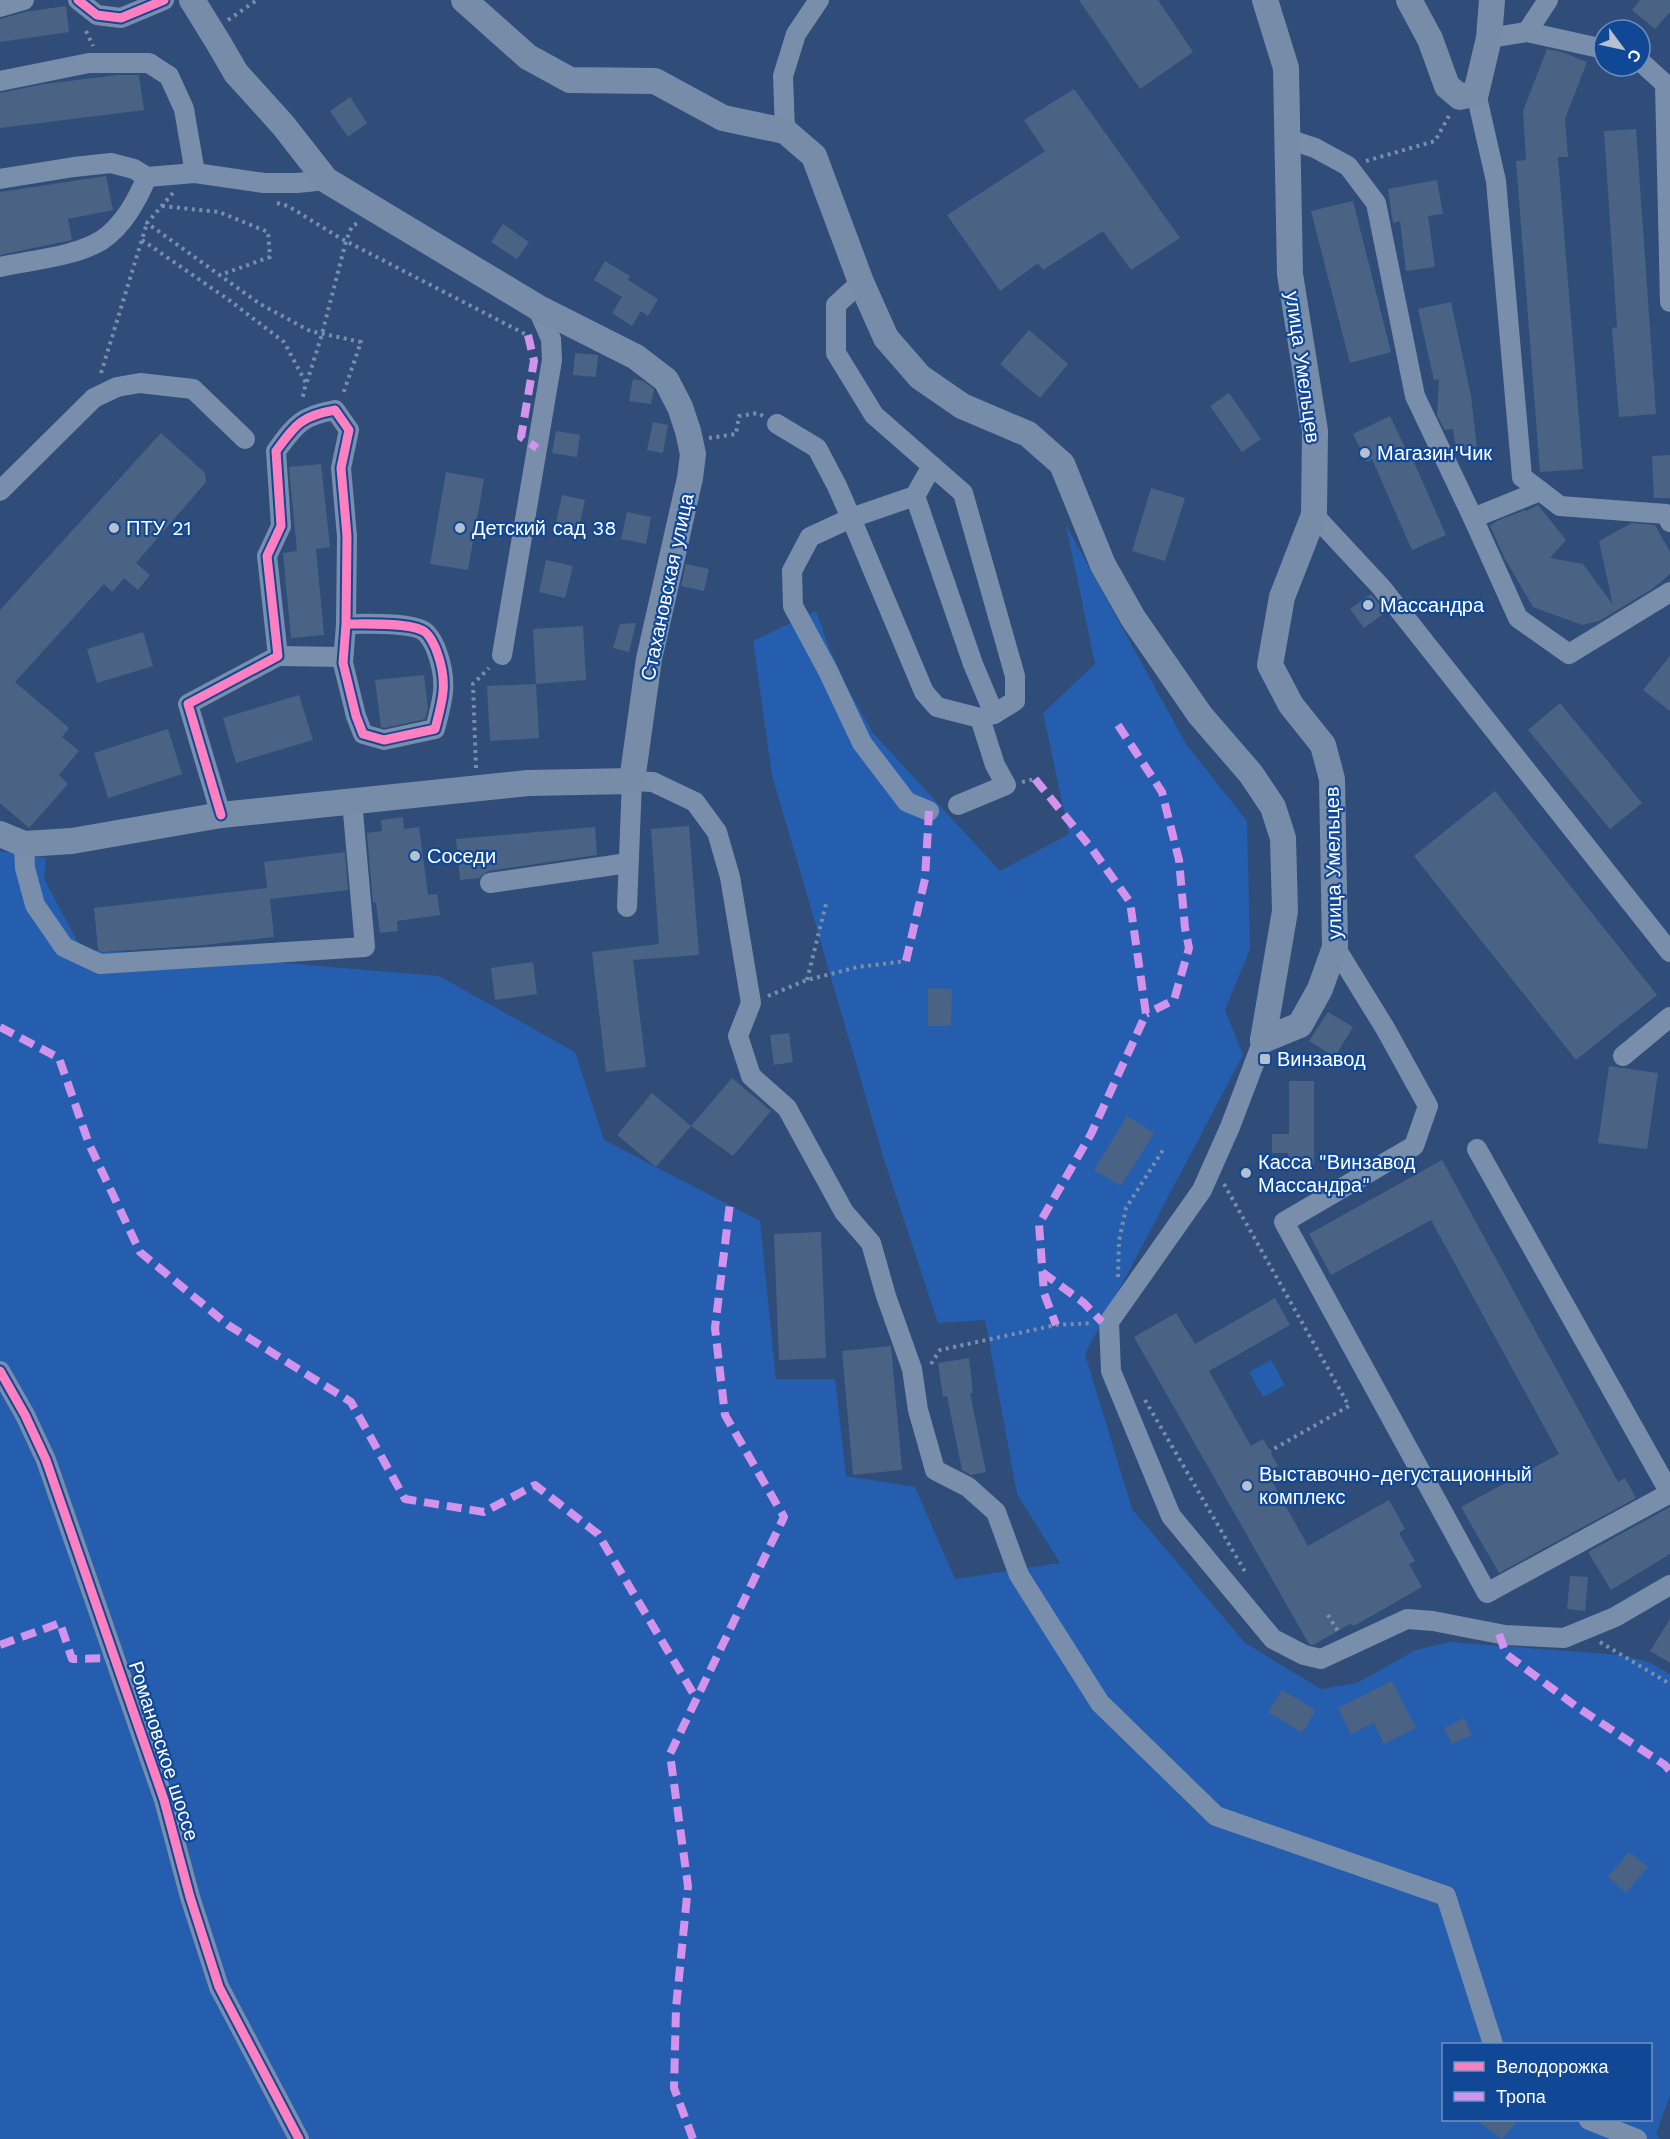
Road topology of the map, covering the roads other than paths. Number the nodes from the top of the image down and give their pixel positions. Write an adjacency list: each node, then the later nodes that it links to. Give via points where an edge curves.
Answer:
1 (24, 0): 10 (street)
2 (78, 0): 3 (street, via 97,15 122,18)
3 (164, 0)
4 (464, 0): 18 (main road, via 528,57 570,80 655,81 723,118)
5 (819, 0): 18 (street, via 796,34 783,76)
6 (1265, 0): 19 (main road, улица Умельцев, via 1286,68)
7 (1409, 0): 17 (main road, via 1430,39 1447,86)
8 (1492, 0): 13 (main road)
9 (1548, 0): 12 (street)
10 (0, 7)
11 (198, 10): 23 (main road, Стахановская улица, via 236,74)
12 (1527, 32): 13 (street); 14 (street)
13 (1489, 38): 17 (main road)
14 (1592, 47)
15 (1652, 72): 26 (street, via 1665,84)
16 (0, 81): 20 (street, via 89,63 149,63 169,76 184,109)
17 (1468, 95): 31 (street, via 1496,181 1522,477)
18 (785, 131): 25 (main road, via 814,156)
19 (1288, 139): 34 (main road, улица Умельцев, via 1290,274 1315,431); 36 (street, via 1316,148 1348,166 1376,202 1415,396)
20 (195, 173): 21 (street); 23 (street, via 264,183)
21 (147, 177): 22 (street, via 134,168 111,163); 24 (street, via 125,218 102,240 75,252)
22 (0, 179)
23 (326, 180): 27 (main road, Стахановская улица)
24 (0, 267)
25 (861, 282): 30 (street, via 836,305 836,353 874,415); 57 (main road, via 886,338 920,377 962,406 1028,435 1062,464 1103,565 1133,618 1200,715 1251,774 1273,807 1283,838 1285,911)
26 (1670, 302)
27 (537, 307): 40 (street, via 552,339 552,360); 44 (main road, Стахановская улица, via 636,357 666,380 680,408 693,454 649,659)
28 (777, 424): 35 (street, via 817,448)
29 (245, 439): 32 (street, via 193,389 141,383 117,387 94,398)
30 (932, 466): 33 (street); 43 (street, via 963,493 1015,676 1015,701)
31 (1540, 490): 36 (street); 37 (street, via 1560,506 1665,514)
32 (0, 491)
33 (915, 496): 35 (street); 43 (street)
34 (1314, 515): 54 (main road, улица Умельцев, via 1282,597 1270,665 1291,705 1323,745 1332,779); 55 (street, via 1381,587)
35 (851, 518): 43 (street, via 924,692 937,706); 47 (street, via 810,537 792,571 793,606 862,743 908,802)
36 (1473, 518): 38 (street, via 1518,618 1569,654)
37 (1670, 522)
38 (1670, 592)
39 (346, 624): 41 (street, via 347,536 341,468 349,430 336,410 313,414 295,426 276,451 281,526 267,556); 42 (street); 42 (street, via 406,626 424,632 435,646 443,669 443,698 435,729 384,740 363,734)
40 (502, 655)
41 (278, 656): 42 (street); 48 (street, via 188,704)
42 (344, 657)
43 (987, 716): 46 (street, via 995,765 1006,785)
44 (632, 781): 45 (main road, via 528,783); 51 (street); 62 (street, via 653,782 695,802 717,832 730,877 750,1003 738,1036 752,1076 787,1108 844,1212 871,1243 912,1369 918,1410 935,1470 968,1487 996,1512 1019,1575 1100,1703 1216,1816 1446,1896)
45 (352, 801): 48 (main road); 50 (street, via 365,947 100,964 64,947 35,905 25,868)
46 (958, 805)
47 (929, 811)
48 (221, 815): 50 (main road, via 72,841)
49 (0, 834): 50 (main road)
50 (24, 844)
51 (628, 863): 52 (street); 53 (street)
52 (489, 883)
53 (627, 906)
54 (1335, 947): 57 (main road, улица Умельцев, via 1320,989 1300,1025); 59 (street, via 1428,1106 1414,1146 1284,1222 1487,1593 1670,1493)
55 (1670, 952)
56 (1670, 1017): 58 (street)
57 (1263, 1040): 61 (street, via 1202,1190 1113,1316 1111,1371 1171,1516 1273,1639 1321,1659 1407,1619 1505,1635 1564,1638 1615,1617)
58 (1623, 1056)
59 (1477, 1149)
60 (0, 1371): 64 (street, Романовское шоссе, via 46,1460 164,1800 219,1987)
61 (1670, 1586)
62 (1492, 2043)
63 (1591, 2121): 65 (street)
64 (299, 2139)
65 (1637, 2139)

